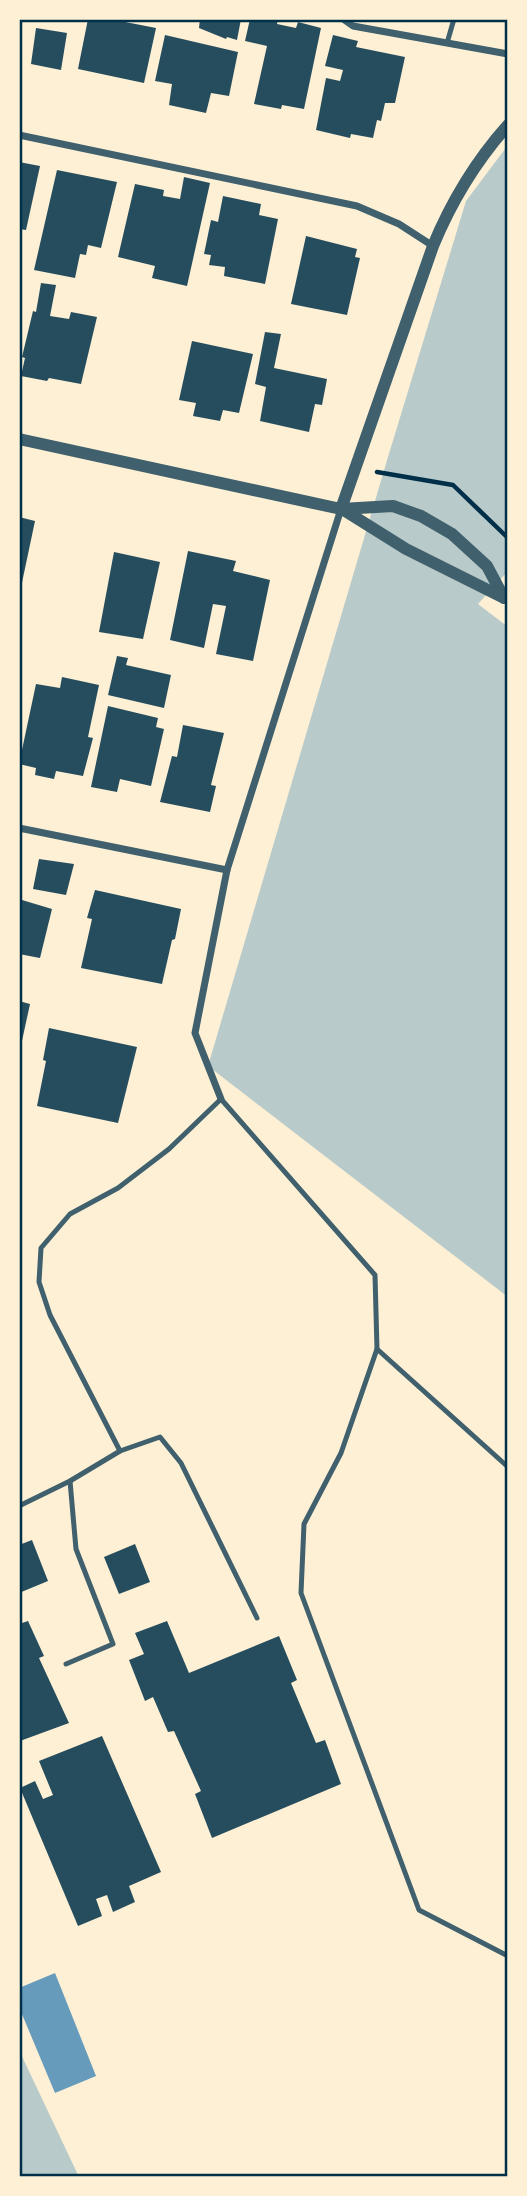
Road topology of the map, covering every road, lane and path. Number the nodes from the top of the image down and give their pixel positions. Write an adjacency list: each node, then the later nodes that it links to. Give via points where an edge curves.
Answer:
1 (343, 19): 3 (street, via 353,26)
2 (454, 19): 3 (lane)
3 (447, 43): 4 (street)
4 (508, 54)
5 (508, 125): 7 (street, via 469,173)
6 (19, 135): 7 (street, via 356,206 399,224)
7 (433, 246): 10 (street)
8 (19, 439): 10 (street)
9 (399, 476): 11 (path, via 453,485)
10 (341, 509): 12 (street, via 406,549); 12 (street, via 393,506 421,516 452,534 487,566); 14 (street)
11 (508, 538)
12 (507, 598)
13 (19, 828): 14 (street)
14 (227, 870): 15 (street, via 195,1033)
15 (221, 1099): 16 (lane, via 375,1275); 17 (lane, via 169,1149 118,1188 71,1214 41,1248 39,1282 50,1315)
16 (377, 1349): 18 (lane); 23 (lane, via 341,1453 304,1524 301,1593 419,1910)
17 (120, 1451): 19 (lane); 21 (lane, via 160,1437 181,1462)
18 (508, 1467)
19 (70, 1481): 20 (lane); 22 (lane, via 76,1549 113,1644)
20 (19, 1506)
21 (257, 1618)
22 (66, 1664)
23 (508, 1956)

